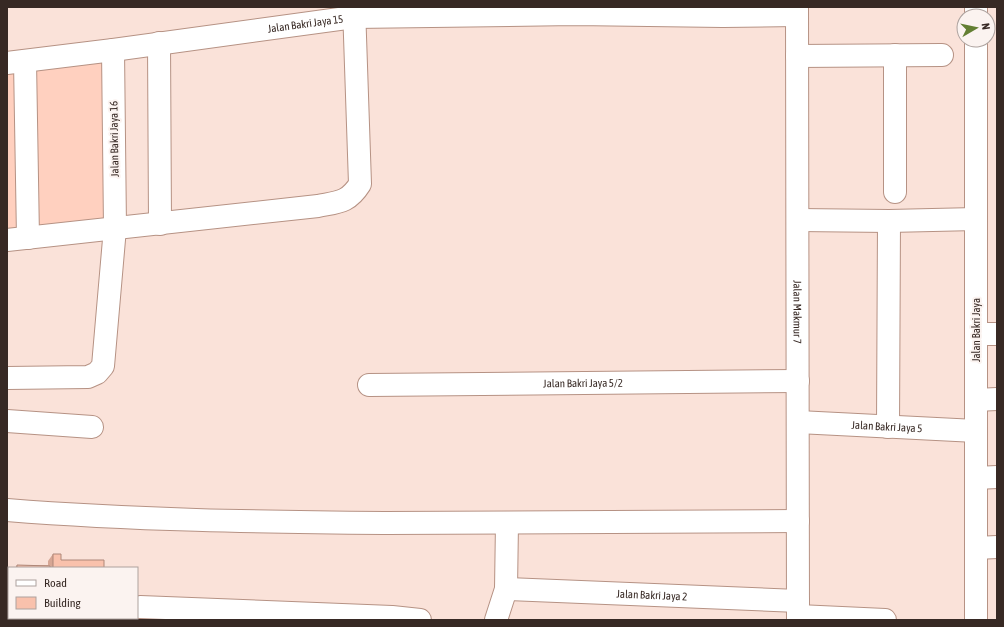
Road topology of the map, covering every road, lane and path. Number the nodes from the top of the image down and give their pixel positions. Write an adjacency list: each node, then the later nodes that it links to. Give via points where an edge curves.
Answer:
1 (575, 10): 3 (street, Jalan Bakri Jaya 15); 4 (street, Jalan Bakri Jaya 15, via 723,16)
2 (432, 11): 3 (street, Jalan Bakri Jaya 15); 5 (street, Jalan Bakri Jaya 15)
3 (501, 11)
4 (797, 11): 11 (street, Jalan Makmur 7)
5 (354, 12): 6 (street, Jalan Bakri Jaya 15); 17 (street, via 360,184 354,193 346,200 318,206)
6 (158, 43): 8 (street, Jalan Bakri Jaya 15); 17 (street)
7 (976, 48): 14 (street, Jalan Bakri Jaya)
8 (113, 50): 12 (street, Jalan Bakri Jaya 15); 18 (street, Jalan Bakri Jaya 16)
9 (895, 55): 10 (street); 11 (street); 13 (street)
10 (942, 55)
11 (798, 56): 15 (street, Jalan Makmur 7)
12 (16, 62): 19 (street)
13 (895, 192)
14 (976, 219): 16 (street); 20 (street, Jalan Bakri Jaya)
15 (798, 220): 16 (street); 22 (street, Jalan Makmur 7)
16 (889, 221): 28 (street)
17 (160, 224): 18 (street)
18 (115, 228): 19 (street); 21 (street, Jalan Bakri Jaya 16, via 103,366 88,377)
19 (17, 239)
20 (986, 334): 24 (street, Jalan Bakri Jaya)
21 (7, 378)
22 (798, 381): 23 (street, Jalan Bakri Jaya 5/2); 26 (street, Jalan Makmur 7)
23 (369, 384)
24 (986, 399): 29 (street, Jalan Bakri Jaya)
25 (7, 421): 27 (street)
26 (798, 422): 28 (street, Jalan Bakri Jaya 5); 32 (street, Jalan Makmur 7)
27 (92, 427)
28 (888, 427): 29 (street, Jalan Bakri Jaya 5)
29 (976, 431): 30 (street, Jalan Bakri Jaya)
30 (987, 478): 34 (street, Jalan Bakri Jaya)
31 (7, 510): 33 (street, via 208,520)
32 (798, 521): 33 (street); 37 (street, Jalan Makmur 7)
33 (507, 523): 35 (street)
34 (986, 547): 41 (street, Jalan Bakri Jaya)
35 (506, 589): 37 (street, Jalan Bakri Jaya 2); 39 (street)
36 (140, 607): 38 (street, via 392,616)
37 (798, 612): 40 (street, Jalan Bakri Jaya 2)
38 (420, 620)
39 (496, 620)
40 (885, 620)
41 (976, 620)

